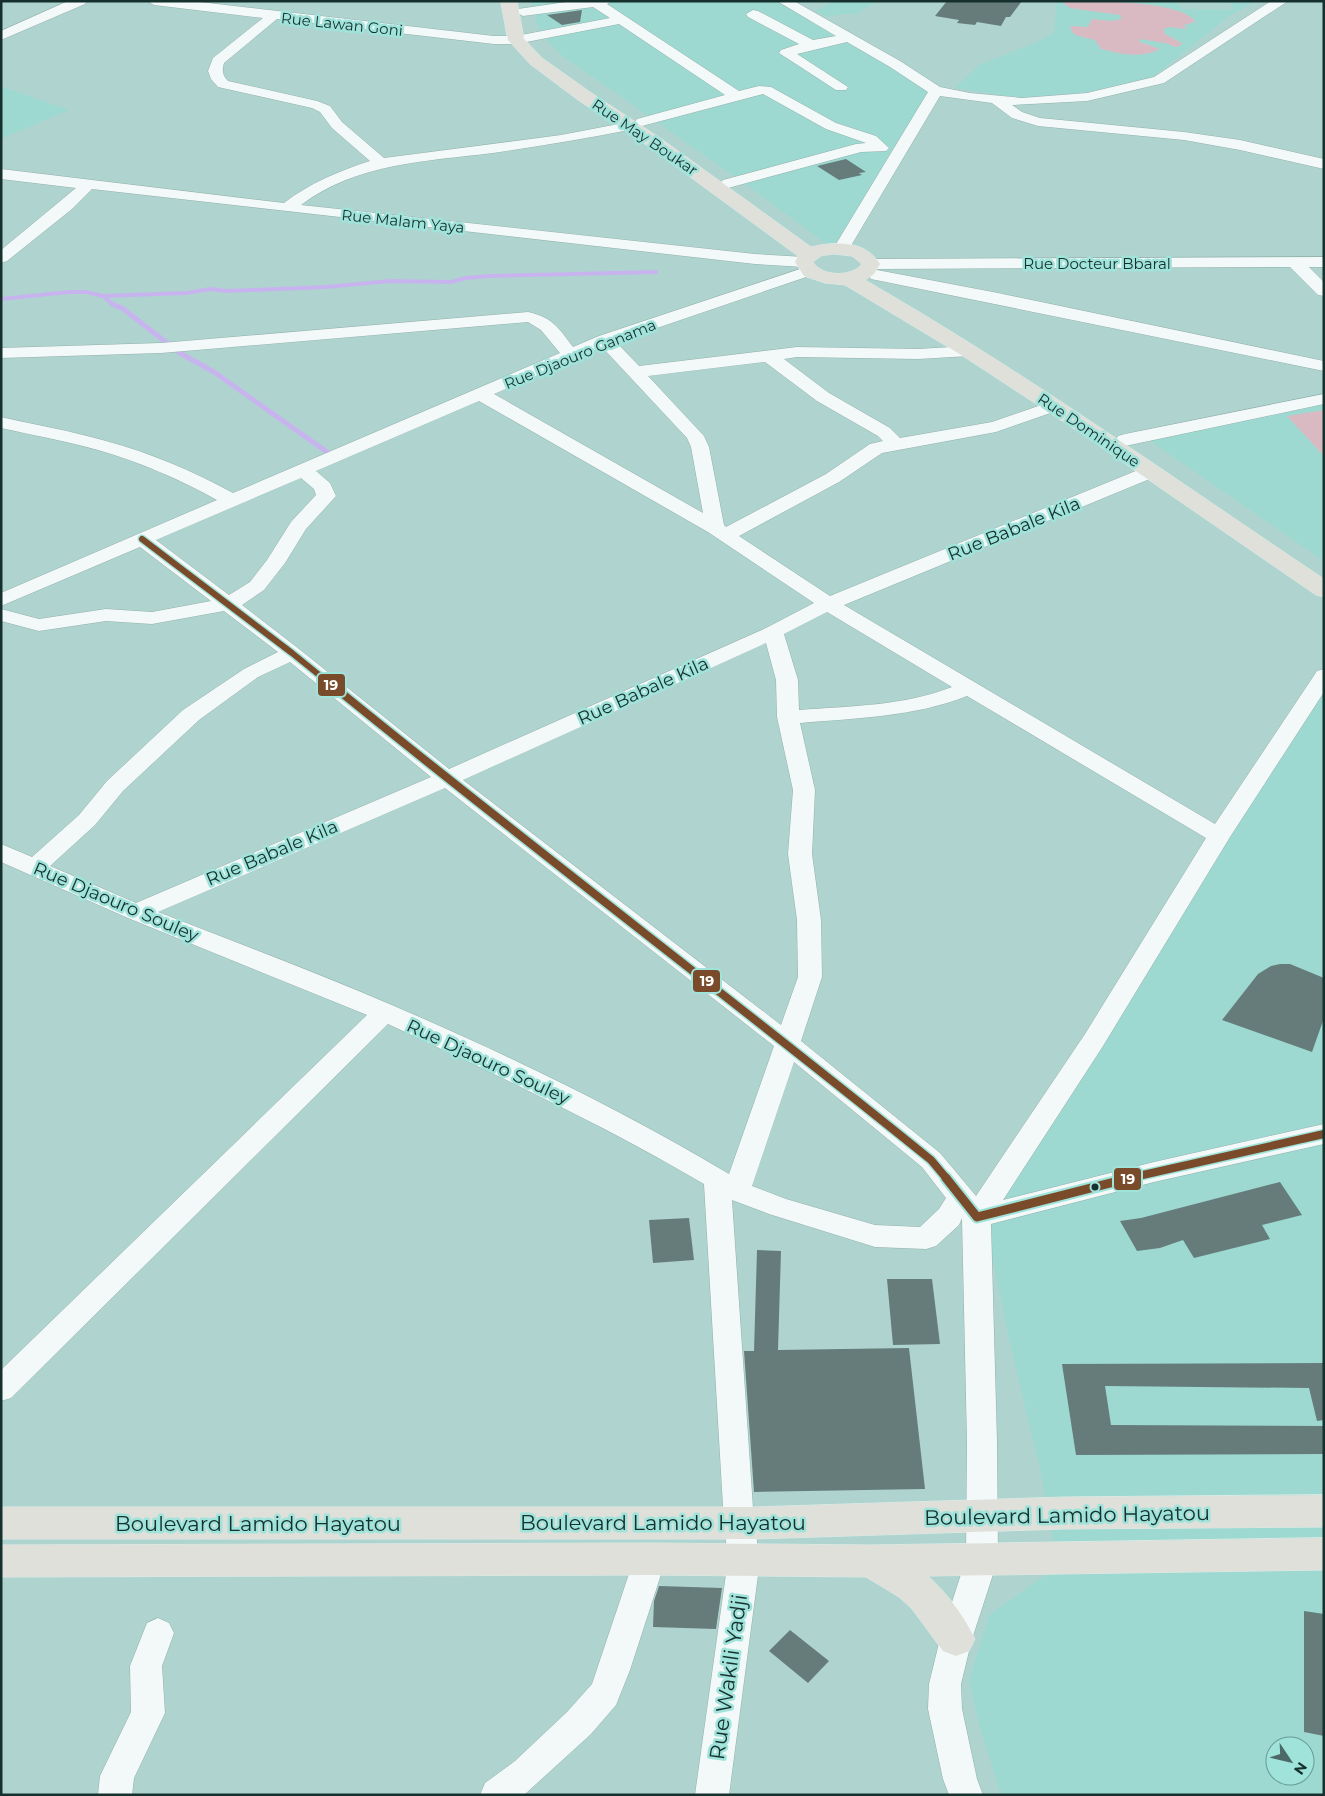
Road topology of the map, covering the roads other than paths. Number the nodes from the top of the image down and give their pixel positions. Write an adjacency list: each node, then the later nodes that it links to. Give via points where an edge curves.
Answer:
1 (80, 1): 12 (street)
2 (154, 1): 10 (street, Rue Lawan Goni)
3 (784, 1): 8 (street)
4 (812, 1): 8 (street)
5 (1281, 1): 19 (street, via 1159,80 1076,98 1028,102)
6 (600, 2): 7 (street); 11 (street)
7 (518, 5): 14 (main road)
8 (798, 10): 13 (street)
9 (753, 14): 15 (street)
10 (272, 16): 14 (street, Rue Lawan Goni, via 476,39); 23 (street, via 218,61 215,68 217,79 223,84 325,108 337,125)
11 (620, 20): 14 (street, Rue Lawan Goni); 18 (street)
12 (1, 36)
13 (847, 38): 15 (street); 17 (street)
14 (524, 39): 20 (main road, Rue May Boukar, via 536,61 557,77)
15 (811, 45): 16 (street, via 786,53)
16 (841, 87)
17 (936, 91): 19 (street); 22 (street)
18 (737, 96): 20 (street); 21 (street, via 766,90 831,126 871,139)
19 (994, 99): 24 (street, via 1017,115 1038,122 1184,136 1248,146)
20 (636, 124): 23 (street, via 561,139); 26 (main road, Rue May Boukar); 33 (main road, Rue May Boukar, via 654,142)
21 (880, 148): 22 (street); 26 (street, via 861,147)
22 (900, 152): 29 (street)
23 (381, 163): 28 (street, via 317,186)
24 (1324, 164)
25 (1, 174): 27 (street, Rue Malam Yaya)
26 (728, 183): 29 (main road, Rue May Boukar, via 795,230)
27 (89, 184): 28 (street, Rue Malam Yaya); 30 (street)
28 (288, 208): 33 (street, Rue Malam Yaya)
29 (834, 249): 33 (main road); 34 (main road, Rue Dominique, via 862,254)
30 (1, 258)
31 (1294, 262): 32 (street, Rue Docteur Bbaral); 34 (street, Rue Docteur Bbaral); 36 (street)
32 (1324, 262)
33 (807, 263): 35 (main road, Rue May Boukar, via 826,278); 37 (street, Rue Djaouro Ganama)
34 (873, 269): 35 (main road); 42 (street); 48 (main road, Rue Dominique, via 900,292)
35 (849, 279): 38 (main road, Rue Dominique)
36 (1324, 291)
37 (605, 340): 40 (street, Rue Djaouro Ganama); 43 (street)
38 (969, 351): 41 (street, via 900,354 797,352); 46 (main road, Rue Dominique)
39 (1, 353): 40 (street, via 161,348 538,318 545,322)
40 (570, 355): 44 (street, Rue Djaouro Ganama)
41 (769, 356): 43 (street); 49 (street, via 824,397 884,432)
42 (1324, 366)
43 (635, 372): 53 (street, via 695,436)
44 (480, 394): 51 (street, Rue Djaouro Ganama); 53 (street)
45 (1324, 399): 48 (street)
46 (1053, 406): 49 (street, via 996,427); 50 (main road, Rue Dominique)
47 (1, 422): 52 (street, via 101,445 158,464)
48 (1125, 440): 50 (main road, Rue Dominique)
49 (895, 444): 53 (street, via 877,448 830,480)
50 (1148, 465): 55 (main road, Rue Dominique); 56 (main road, Rue Dominique); 59 (street, Rue Babale Kila)
51 (312, 468): 52 (street); 58 (street, via 326,496 298,526 276,563 257,586)
52 (231, 500): 54 (street)
53 (720, 531): 59 (street)
54 (142, 539): 57 (street); 58 (street)
55 (1324, 571)
56 (1324, 590)
57 (1, 600)
58 (229, 604): 60 (street, via 152,618 106,615 39,625); 62 (street)
59 (828, 604): 61 (street, Rue Babale Kila); 64 (street)
60 (1, 615)
61 (774, 632): 65 (street, via 787,680); 66 (street, Rue Babale Kila)
62 (292, 653): 66 (street); 69 (street, via 251,673 191,716 115,786 87,820)
63 (1324, 675): 67 (street, Rue Djaouro Souley)
64 (968, 688): 65 (street, via 935,701 878,710); 67 (street)
65 (788, 716): 72 (street, via 804,790 800,854 809,920 810,977)
66 (447, 779): 70 (street, Rue Babale Kila); 72 (street)
67 (1219, 836): 75 (street, Rue Djaouro Souley, via 1094,1040)
68 (1, 852): 69 (street, Rue Djaouro Souley)
69 (34, 868): 70 (street, Rue Djaouro Souley)
70 (136, 912): 71 (street, Rue Djaouro Souley)
71 (385, 1012): 74 (street, Rue Djaouro Souley, via 531,1080 673,1153); 76 (street)
72 (787, 1042): 74 (street); 75 (street, via 931,1160)
73 (1324, 1134): 75 (street, via 1154,1172)
74 (727, 1185): 75 (street, Rue Djaouro Souley, via 779,1207 875,1236 926,1238 949,1217); 81 (street, Rue Wakili Yadji)
75 (968, 1207): 78 (street)
76 (1, 1389)
77 (1324, 1511): 78 (main road, Boulevard Lamido Hayatou)
78 (982, 1516): 81 (main road, Boulevard Lamido Hayatou); 84 (street)
79 (1, 1523): 80 (main road, Boulevard Lamido Hayatou)
80 (204, 1523): 81 (main road, Boulevard Lamido Hayatou); 85 (main road)
81 (739, 1523): 86 (street, Rue Wakili Yadji)
82 (1324, 1554): 84 (main road, Boulevard Lamido Hayatou)
83 (650, 1559): 85 (main road, Boulevard Lamido Hayatou); 86 (main road, Boulevard Lamido Hayatou); 92 (street, via 604,1694 573,1729)
84 (982, 1559): 88 (main road, Boulevard Lamido Hayatou); 90 (street)
85 (197, 1560): 87 (main road, Boulevard Lamido Hayatou)
86 (744, 1560): 88 (main road, Boulevard Lamido Hayatou); 93 (street, Rue Wakili Yadji)
87 (1, 1561)
88 (872, 1561): 90 (main road, via 912,1585 925,1597)
89 (158, 1633): 91 (street, via 146,1666 148,1713 117,1776)
90 (956, 1639): 94 (street, via 945,1684 944,1709)
91 (114, 1795)
92 (497, 1795)
93 (712, 1795)
94 (966, 1795)

